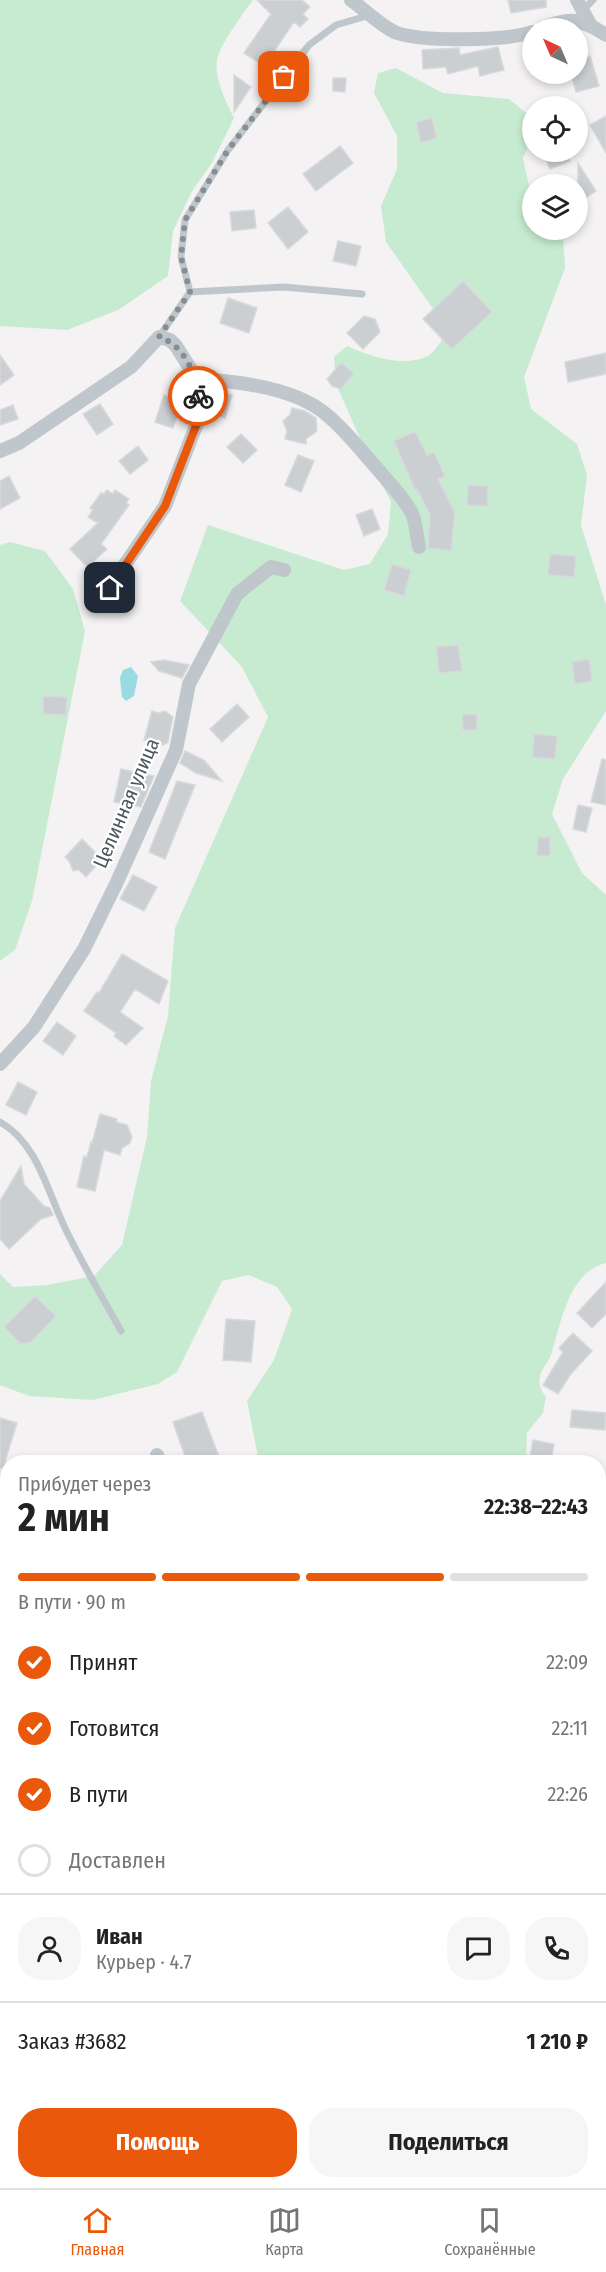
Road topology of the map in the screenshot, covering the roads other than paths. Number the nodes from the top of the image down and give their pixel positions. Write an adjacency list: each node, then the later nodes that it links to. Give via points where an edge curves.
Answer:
1 (351, 0): 3 (street)
2 (584, 3): 4 (street)
3 (371, 15): 6 (street, via 396,33 446,39); 7 (lane, via 336,25 309,45 228,150 185,220 181,257)
4 (590, 24): 5 (street)
5 (606, 34)
6 (522, 36)
7 (190, 292): 8 (lane, via 284,287); 9 (lane)
8 (362, 294)
9 (159, 337): 10 (street, via 176,346); 11 (street, via 131,368 19,443)
10 (196, 379): 12 (street, via 261,387 298,398 326,413 389,482 413,515); 14 (street, via 199,418 165,506)
11 (0, 451)
12 (418, 548)
13 (284, 570): 15 (street, Целинная улица, via 271,567 237,594 189,684 176,750 84,949 34,1027)
14 (110, 588)
15 (0, 1064)
16 (0, 1122): 17 (lane, via 24,1143 42,1174 66,1231)
17 (121, 1331)

